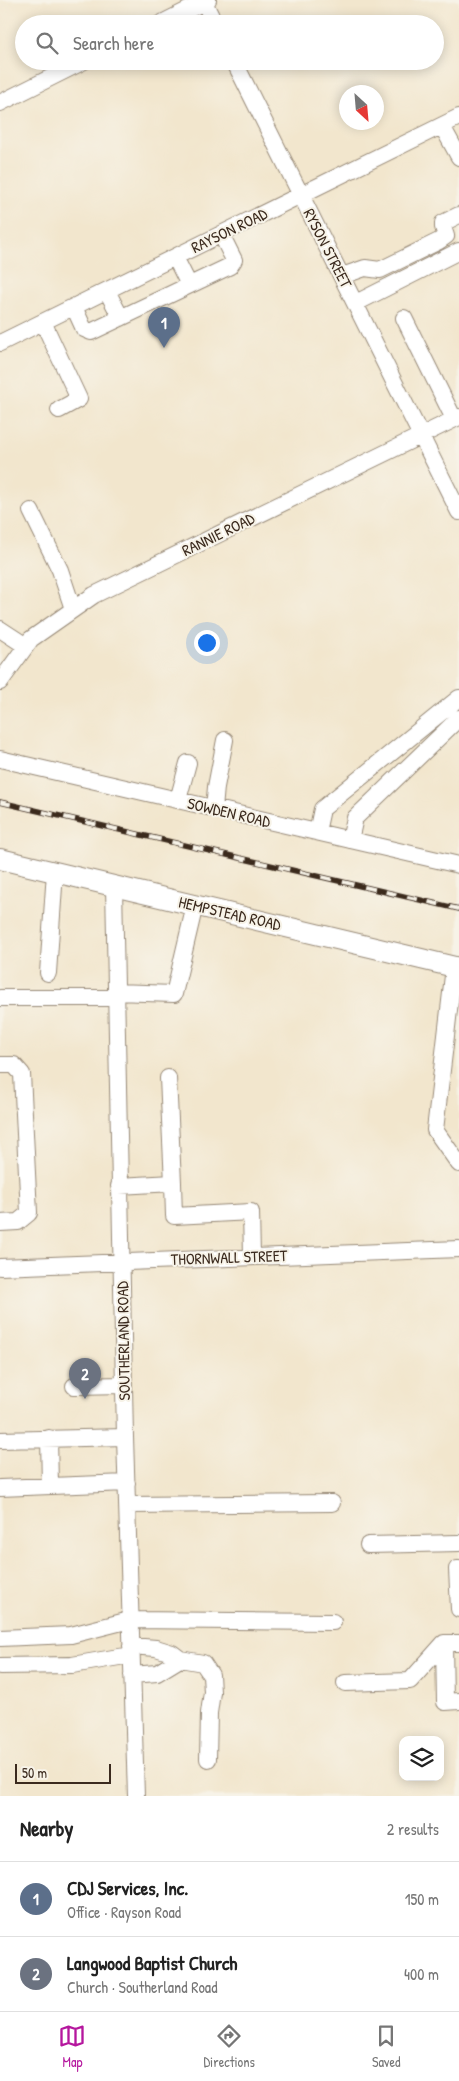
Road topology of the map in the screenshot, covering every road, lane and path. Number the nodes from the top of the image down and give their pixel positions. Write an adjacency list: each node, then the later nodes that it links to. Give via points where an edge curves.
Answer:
1 (205, 1): 2 (street); 3 (street)
2 (178, 15)
3 (211, 15)
4 (66, 70): 6 (street)
5 (239, 70): 9 (street, RYSON STREET)
6 (0, 103)
7 (453, 123): 8 (street); 9 (street, RAYSON ROAD)
8 (459, 157)
9 (302, 194): 11 (street, RAYSON ROAD); 15 (street, RYSON STREET)
10 (459, 215): 12 (street, via 443,223 446,236)
11 (221, 234): 14 (street, RAYSON ROAD); 16 (street, via 234,260 230,266)
12 (439, 241): 13 (street); 15 (street, via 380,270 364,268)
13 (453, 254): 18 (street)
14 (175, 257): 16 (street); 17 (street, RAYSON ROAD)
15 (342, 276): 18 (street, RYSON STREET)
16 (189, 285): 20 (street)
17 (107, 291): 19 (street, RAYSON ROAD); 20 (street)
18 (356, 303): 26 (street, RYSON STREET)
19 (74, 307): 20 (street, via 84,329 91,332); 22 (street, RAYSON ROAD)
20 (121, 318)
21 (404, 318): 25 (street)
22 (43, 322): 23 (street, RAYSON ROAD); 24 (street, via 79,399)
23 (0, 343)
24 (58, 410)
25 (456, 418): 26 (street, RANNIE ROAD)
26 (422, 435): 28 (street, RYSON STREET); 29 (street, RANNIE ROAD, via 94,595)
27 (31, 511): 29 (street, via 60,570)
28 (459, 512)
29 (73, 609): 31 (street, RANNIE ROAD, via 30,639)
30 (0, 629): 31 (street)
31 (26, 646): 32 (street, RANNIE ROAD)
32 (0, 682)
33 (459, 698): 40 (street, via 322,809)
34 (459, 718): 41 (street, via 355,818)
35 (225, 740): 39 (street)
36 (0, 759): 38 (street, SOWDEN ROAD)
37 (188, 763): 38 (street)
38 (178, 800): 39 (street, SOWDEN ROAD)
39 (214, 809): 40 (street, SOWDEN ROAD)
40 (317, 832): 41 (street, SOWDEN ROAD)
41 (350, 840): 43 (street, SOWDEN ROAD)
42 (0, 859): 44 (main road, HEMPSTEAD ROAD)
43 (457, 860)
44 (55, 872): 45 (main road, HEMPSTEAD ROAD); 48 (street)
45 (114, 886): 46 (main road, HEMPSTEAD ROAD); 49 (street, SOUTHERLAND ROAD)
46 (196, 905): 47 (main road, HEMPSTEAD ROAD); 49 (street, via 174,994)
47 (457, 968): 53 (street, via 435,1130)
48 (48, 973)
49 (116, 995): 50 (street); 55 (street, SOUTHERLAND ROAD)
50 (0, 998)
51 (0, 1065): 56 (street, via 14,1065 22,1074 29,1212 18,1222)
52 (168, 1078): 54 (street)
53 (459, 1164)
54 (173, 1183): 55 (street); 58 (street, via 174,1216 251,1212)
55 (119, 1186): 59 (street, SOUTHERLAND ROAD)
56 (0, 1224)
57 (459, 1249): 58 (street, THORNWALL STREET)
58 (252, 1256): 59 (street, THORNWALL STREET)
59 (121, 1261): 60 (street, THORNWALL STREET); 61 (street, SOUTHERLAND ROAD)
60 (0, 1266)
61 (124, 1385): 62 (street); 63 (street, SOUTHERLAND ROAD)
62 (74, 1386)
63 (125, 1437): 64 (street); 66 (street, SOUTHERLAND ROAD)
64 (49, 1438): 65 (street); 67 (street)
65 (0, 1440)
66 (127, 1483): 67 (street); 70 (street, SOUTHERLAND ROAD)
67 (50, 1486): 68 (street)
68 (0, 1488)
69 (332, 1503): 70 (street)
70 (127, 1505): 75 (street, SOUTHERLAND ROAD)
71 (459, 1543): 72 (street)
72 (368, 1545)
73 (459, 1568): 74 (street)
74 (459, 1609)
75 (130, 1620): 76 (street); 77 (street, via 71,1635); 79 (street, SOUTHERLAND ROAD)
76 (333, 1622)
77 (0, 1638)
78 (452, 1643): 83 (street, via 410,1681); 84 (street, via 445,1702)
79 (131, 1651): 80 (street, via 156,1648); 81 (street, via 72,1665); 82 (street, SOUTHERLAND ROAD)
80 (180, 1659): 82 (street, via 157,1673); 85 (street, via 203,1663 211,1675)
81 (0, 1666)
82 (132, 1675): 86 (street, SOUTHERLAND ROAD)
83 (345, 1683)
84 (459, 1701)
85 (208, 1759)
86 (136, 1796)

